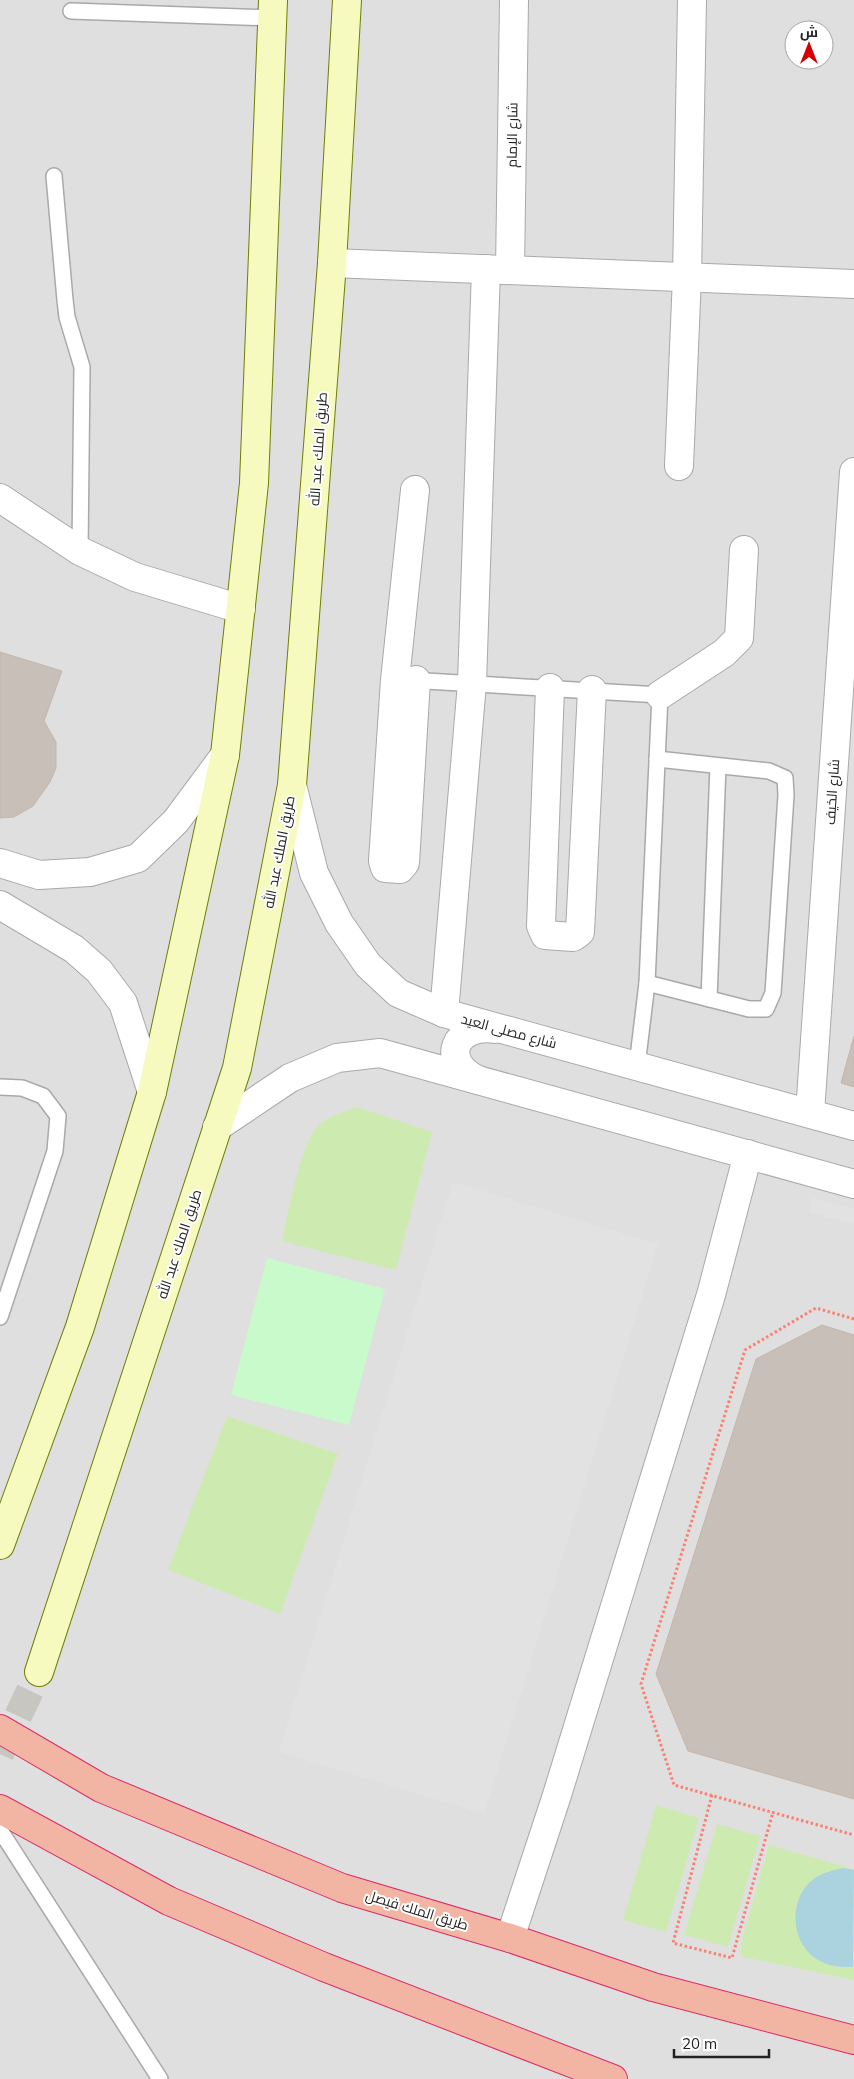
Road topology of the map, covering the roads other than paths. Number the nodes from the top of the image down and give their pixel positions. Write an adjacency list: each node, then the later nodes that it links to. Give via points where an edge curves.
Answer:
1 (347, 0): 7 (main road, طريق الملك عبد الله)
2 (514, 0): 8 (street, شارع الإمام)
3 (692, 0): 9 (street)
4 (273, 9): 5 (lane); 17 (main road, via 254,482)
5 (71, 10)
6 (54, 176): 16 (lane, via 64,300 82,367)
7 (332, 263): 8 (street); 26 (main road, طريق الملك عبد الله)
8 (498, 270): 9 (street); 19 (street, شارع الإمام)
9 (687, 277): 10 (street); 11 (street)
10 (854, 284)
11 (680, 466)
12 (854, 472): 37 (street, شارع الخيف)
13 (415, 490): 18 (street)
14 (0, 498): 16 (street)
15 (744, 550): 22 (street, via 739,638 724,653)
16 (80, 552): 17 (street, via 135,577)
17 (241, 609): 23 (main road)
18 (406, 680): 18 (street, via 405,864 400,869 385,868 383,861); 19 (lane)
19 (472, 683): 20 (lane); 31 (street, شارع الإمام)
20 (550, 688): 21 (lane); 21 (street, via 541,926 545,935 573,937 580,932)
21 (592, 690): 22 (lane)
22 (660, 695): 24 (lane)
23 (225, 754): 27 (street, via 176,821 138,858 90,872 39,874); 36 (main road)
24 (657, 759): 25 (lane); 29 (lane)
25 (718, 766): 30 (lane); 30 (lane, via 769,771 784,778 786,795 773,993 766,1009 749,1009)
26 (292, 784): 31 (street, شارع مصلى العيد, via 314,874 339,924 368,965 398,993); 38 (main road, طريق الملك عبد الله, via 237,1068)
27 (0, 863)
28 (0, 905): 36 (street, via 74,949 99,971 123,1003)
29 (647, 983): 30 (lane); 33 (lane)
30 (709, 999)
31 (444, 1013): 32 (street, شارع مصلى العيد)
32 (504, 1030): 33 (street, شارع مصلى العيد); 34 (street, via 477,1028 468,1031 456,1047 460,1067 466,1074)
33 (637, 1066): 37 (street, شارع مصلى العيد)
34 (483, 1082): 38 (street, via 380,1053 337,1058 290,1078); 40 (street)
35 (0, 1087): 42 (lane, via 22,1088 43,1096 58,1116 55,1151)
36 (152, 1092): 43 (main road, via 80,1327)
37 (810, 1113): 39 (street, شارع مصلى العيد)
38 (217, 1126): 44 (main road, طريق الملك عبد الله)
39 (854, 1126)
40 (748, 1154): 41 (street); 48 (street, via 688,1369)
41 (854, 1184)
42 (0, 1317)
43 (0, 1544)
44 (39, 1672)
45 (0, 1729): 48 (highway, طريق الملك فيصل, via 102,1788 324,1881)
46 (0, 1809): 51 (highway, via 169,1901 324,1967)
47 (0, 1830): 50 (lane)
48 (510, 1938): 49 (highway, طريق الملك فيصل, via 653,1987)
49 (847, 2035)
50 (160, 2079)
51 (612, 2079)

